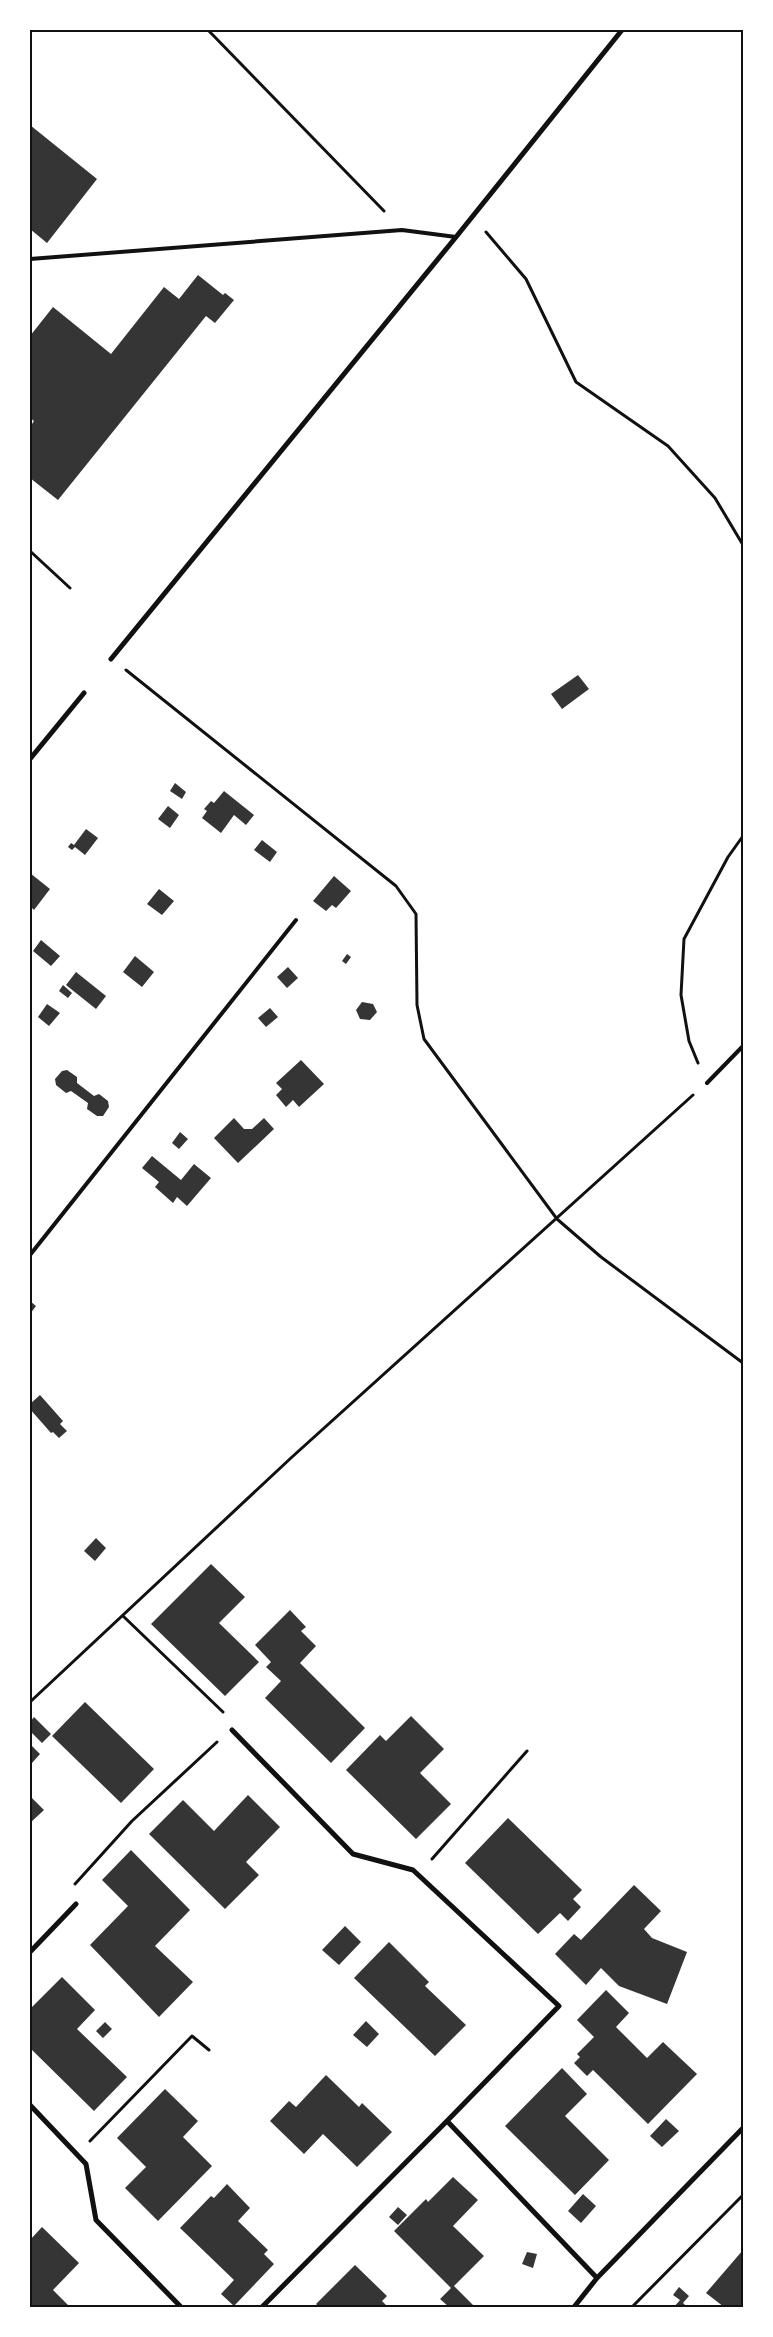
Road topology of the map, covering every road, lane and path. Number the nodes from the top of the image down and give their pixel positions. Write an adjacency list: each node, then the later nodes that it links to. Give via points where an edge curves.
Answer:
1 (208, 30): 4 (path)
2 (622, 30): 3 (street)
3 (473, 216): 5 (street); 7 (path, via 526,279 576,382 668,446 715,498)
4 (402, 230): 5 (lane); 6 (lane)
5 (456, 237): 10 (street)
6 (30, 259)
7 (743, 545)
8 (30, 551): 9 (path)
9 (70, 588)
10 (111, 659): 17 (path, via 396,886 416,914 417,1005 424,1039)
11 (84, 694): 12 (street)
12 (30, 760)
13 (743, 836): 16 (path, via 728,857 684,939 681,995 689,1041)
14 (296, 920): 18 (lane)
15 (743, 1046): 16 (lane)
16 (707, 1082): 17 (path)
17 (557, 1219): 19 (path, via 601,1257); 20 (path, via 292,1457)
18 (30, 1255)
19 (743, 1364)
20 (123, 1616): 21 (path); 22 (path, via 227,1716)
21 (30, 1702)
22 (232, 1730): 24 (street, via 353,1854 413,1870); 25 (path, via 125,1828 74,1885)
23 (527, 1751): 24 (path)
24 (418, 1875): 29 (street, via 560,2006)
25 (76, 1904): 26 (street)
26 (30, 1952)
27 (209, 2050): 31 (path, via 192,2036)
28 (30, 2105): 31 (street)
29 (447, 2121): 33 (street); 35 (street)
30 (743, 2128): 33 (street)
31 (77, 2154): 34 (street, via 86,2164 96,2220)
32 (743, 2195): 37 (path)
33 (597, 2278): 36 (street)
34 (181, 2307)
35 (262, 2307)
36 (574, 2307)
37 (632, 2307)

